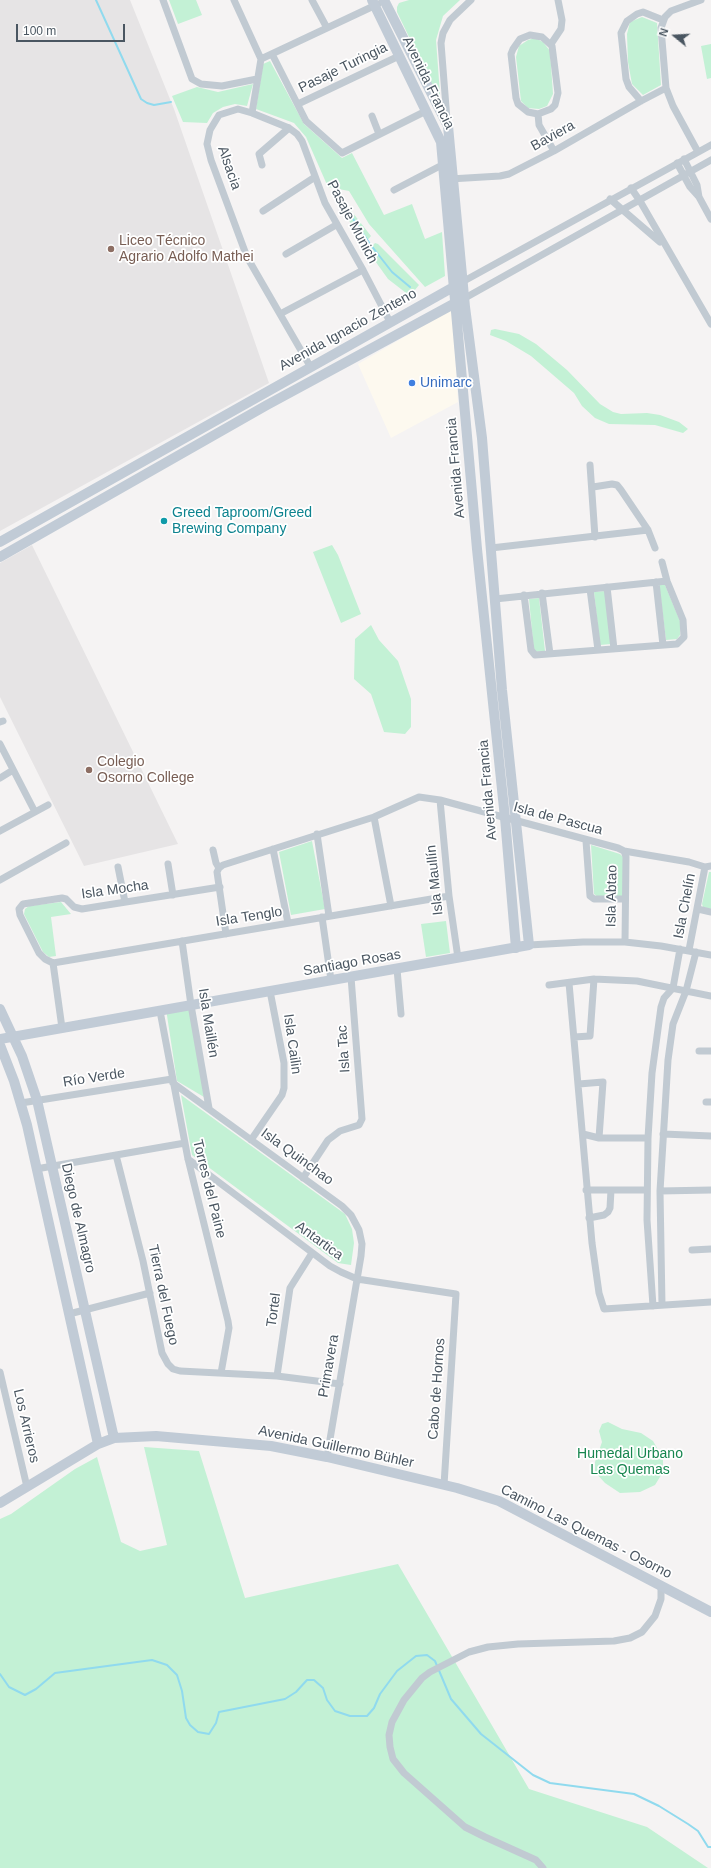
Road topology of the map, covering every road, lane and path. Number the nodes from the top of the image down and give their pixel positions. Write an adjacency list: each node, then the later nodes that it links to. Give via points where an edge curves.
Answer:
1 (163, 0): 16 (street, via 192,79 201,84 222,86)
2 (234, 0): 14 (street)
3 (312, 0): 10 (street)
4 (386, 0): 8 (street); 15 (main road, Avenida Francia)
5 (470, 0): 25 (street, via 450,20 441,43)
6 (558, 0): 11 (street, via 562,29)
7 (701, 0): 9 (street, via 671,11)
8 (374, 3): 10 (street); 13 (main road, Avenida Francia)
9 (663, 20): 18 (street); 19 (street, via 643,12 626,21 621,33 626,79 629,87)
10 (327, 28): 12 (street)
11 (551, 44): 23 (street, via 554,49 558,93 554,105); 23 (street, via 542,37 530,35 515,44 511,54 518,104 528,112)
12 (272, 54): 14 (street); 20 (street)
13 (399, 56): 17 (main road, Avenida Francia); 20 (street, Pasaje Turingia)
14 (261, 59): 16 (street)
15 (422, 75): 17 (main road); 25 (main road, Avenida Francia)
16 (257, 79): 22 (street)
17 (412, 81): 21 (main road, Avenida Francia)
18 (666, 88): 19 (street, Baviera); 30 (street)
19 (641, 101): 29 (street, Baviera)
20 (298, 104): 27 (street, via 306,121 342,152)
21 (426, 111): 27 (street); 34 (main road, Avenida Francia, via 441,142)
22 (252, 113): 26 (street, Pasaje Munich); 53 (street, Alsacia, via 238,109 219,115 210,130 207,144 246,257)
23 (538, 114): 29 (street, via 539,125)
24 (372, 116): 27 (street)
25 (448, 126): 37 (main road, Avenida Francia)
26 (289, 128): 33 (street, via 259,154); 36 (street, Pasaje Munich, via 302,141)
27 (379, 134)
28 (711, 145): 30 (street, Avenida Ignacio Zenteno)
29 (554, 152): 37 (street, Baviera, via 505,176)
30 (698, 152): 32 (street, Avenida Ignacio Zenteno)
31 (711, 160): 35 (street, Avenida Ignacio Zenteno)
32 (681, 161): 35 (street); 38 (street, Avenida Ignacio Zenteno)
33 (262, 165)
34 (442, 165): 37 (main road, Avenida Francia); 39 (street)
35 (687, 173): 41 (street, Avenida Ignacio Zenteno); 44 (street, via 692,191 699,197)
36 (315, 177): 43 (street); 45 (street, Pasaje Munich)
37 (448, 179): 49 (main road, Avenida Francia); 50 (main road, Avenida Francia)
38 (631, 188): 40 (street, Avenida Ignacio Zenteno); 41 (street)
39 (394, 190)
40 (610, 199): 42 (street); 49 (street, Avenida Ignacio Zenteno)
41 (640, 201): 42 (street, Avenida Ignacio Zenteno); 46 (street)
42 (623, 210): 46 (street); 51 (street, Avenida Ignacio Zenteno)
43 (263, 211)
44 (711, 219)
45 (336, 226): 47 (street); 48 (street, Pasaje Munich)
46 (665, 246): 55 (street)
47 (286, 254)
48 (363, 270): 53 (street); 54 (street, Pasaje Munich)
49 (464, 281): 50 (main road, Avenida Ignacio Zenteno); 51 (main road, Avenida Francia)
50 (453, 287): 52 (main road, Avenida Francia); 54 (main road, Avenida Ignacio Zenteno)
51 (465, 298): 52 (main road, Avenida Ignacio Zenteno); 66 (main road, Avenida Francia, via 482,438)
52 (454, 303): 58 (main road, Avenida Ignacio Zenteno); 68 (main road, Avenida Francia)
53 (280, 314): 56 (street, Alsacia)
54 (390, 322): 56 (main road, Avenida Ignacio Zenteno)
55 (711, 324)
56 (310, 366): 57 (main road, Avenida Ignacio Zenteno)
57 (280, 383): 58 (main road); 61 (main road, Avenida Ignacio Zenteno)
58 (283, 396): 62 (main road, Avenida Ignacio Zenteno)
59 (590, 465): 60 (street)
60 (593, 487): 63 (street, via 617,485); 64 (street)
61 (84, 495): 62 (main road); 65 (main road, Avenida Ignacio Zenteno)
62 (89, 505): 69 (main road, Avenida Ignacio Zenteno)
63 (648, 530): 64 (street); 67 (street)
64 (595, 537): 66 (street)
65 (0, 542)
66 (490, 548): 68 (main road); 77 (main road, Avenida Francia)
67 (655, 548)
68 (477, 549): 79 (main road, Avenida Francia)
69 (0, 557)
70 (662, 562): 71 (street)
71 (667, 581): 72 (street); 80 (street, via 683,620 684,637 678,644)
72 (656, 582): 73 (street); 80 (street)
73 (608, 587): 74 (street); 81 (street)
74 (590, 589): 75 (street); 82 (street)
75 (542, 593): 76 (street); 83 (street)
76 (524, 595): 77 (street); 83 (street, via 532,653)
77 (495, 599): 78 (main road, Avenida Francia)
78 (496, 613): 79 (main road); 84 (main road, Avenida Francia)
79 (484, 615): 84 (main road, Avenida Francia)
80 (663, 645): 81 (street)
81 (614, 649): 82 (street)
82 (598, 650): 83 (street)
83 (550, 654)
84 (497, 690): 86 (main road, Avenida Francia)
85 (0, 744): 87 (street)
86 (504, 760): 93 (main road, Avenida Francia); 94 (main road, Avenida Francia)
87 (13, 770): 88 (street); 91 (street)
88 (0, 778)
89 (440, 800): 92 (street, Isla de Pascua, via 418,797); 93 (street, Isla de Pascua); 109 (street, Isla Maullín)
90 (48, 805): 91 (street)
91 (35, 812): 95 (street)
92 (374, 816): 96 (street, Isla de Pascua); 112 (street)
93 (505, 818): 94 (street, Isla de Pascua); 121 (main road, Avenida Francia)
94 (516, 821): 97 (street, Isla de Pascua); 120 (main road, Avenida Francia)
95 (0, 830)
96 (317, 834): 99 (street, Isla de Pascua); 115 (street)
97 (586, 841): 101 (street, Isla de Pascua); 110 (street, via 590,896 594,899)
98 (66, 843): 106 (street)
99 (273, 849): 105 (street, Isla de Pascua); 116 (street)
100 (213, 850): 105 (street)
101 (624, 851): 103 (street, Isla de Pascua); 110 (street, Isla Abtao)
102 (168, 864): 108 (street)
103 (708, 866): 113 (street, Isla Chelín)
104 (118, 867): 111 (street)
105 (219, 868): 107 (street, via 217,872)
106 (0, 880)
107 (220, 887): 108 (street, Isla Mocha); 117 (street)
108 (174, 895): 111 (street, Isla Mocha)
109 (449, 896): 112 (street, Isla Tenglo); 125 (street, Isla Maullín)
110 (624, 899): 119 (street, Isla Abtao)
111 (125, 902): 126 (street, Isla Mocha, via 79,909 62,898 25,903 19,907 20,915 39,952)
112 (391, 906): 115 (street, Isla Tenglo)
113 (698, 909): 114 (street); 123 (street, Isla Chelín)
114 (711, 912)
115 (326, 917): 116 (street, Isla Tenglo); 130 (street)
116 (288, 923): 117 (street, Isla Tenglo)
117 (226, 934): 118 (street, Isla Tenglo)
118 (182, 941): 126 (street, Isla Tenglo); 137 (street, Isla Maillén)
119 (625, 942): 120 (street, Santiago Rosas); 122 (street, Santiago Rosas)
120 (530, 945): 121 (main road, Santiago Rosas)
121 (516, 948): 125 (main road, Santiago Rosas)
122 (680, 949): 123 (street, Santiago Rosas); 133 (street)
123 (693, 951): 124 (street, Santiago Rosas); 135 (street, Isla Chelín)
124 (711, 955)
125 (458, 958): 127 (main road, Santiago Rosas)
126 (53, 963): 141 (street)
127 (397, 969): 128 (main road, Santiago Rosas); 140 (street)
128 (351, 977): 130 (main road, Santiago Rosas); 164 (street, Isla Tac, via 362,1119 359,1125 340,1131 328,1140)
129 (594, 978): 131 (street); 133 (street, via 637,981); 142 (street, via 590,1036)
130 (331, 980): 134 (main road, Santiago Rosas)
131 (569, 983): 132 (street); 142 (street)
132 (548, 985)
133 (673, 988): 135 (street); 157 (street, via 664,998 661,1007 652,1073)
134 (270, 991): 137 (main road, Santiago Rosas); 158 (street, Isla Cailin, via 284,1063 285,1083 282,1095)
135 (686, 991): 136 (street); 154 (street, Isla Chelín, via 673,1024)
136 (711, 996)
137 (191, 1005): 139 (main road, Santiago Rosas); 152 (street, Isla Maillén)
138 (0, 1009): 143 (main road, Diego de Almagro)
139 (160, 1011): 141 (main road, Santiago Rosas); 148 (street, Torres del Paine)
140 (401, 1014)
141 (62, 1028): 143 (main road, Santiago Rosas)
142 (574, 1036): 149 (street)
143 (14, 1037): 144 (main road, Santiago Rosas); 150 (main road, Diego de Almagro)
144 (0, 1039)
145 (0, 1046): 151 (main road)
146 (700, 1051): 147 (street)
147 (711, 1051)
148 (172, 1081): 150 (street, Río Verde); 152 (street, Isla Quinchao); 159 (street, Torres del Paine)
149 (579, 1084): 153 (street); 156 (street, via 603,1082)
150 (37, 1100): 151 (street, Río Verde); 162 (main road, Diego de Almagro)
151 (21, 1103): 163 (main road)
152 (209, 1108): 158 (street, Isla Quinchao)
153 (583, 1134): 156 (street); 165 (street)
154 (663, 1134): 155 (street); 169 (street, Isla Chelín)
155 (711, 1136)
156 (599, 1138): 157 (street)
157 (648, 1138): 167 (street)
158 (251, 1140): 164 (street, Isla Quinchao)
159 (185, 1143): 160 (street); 161 (street, Torres del Paine)
160 (116, 1155): 162 (street); 175 (street, Tierra del Fuego)
161 (188, 1159): 173 (street, Antartica); 182 (street, Torres del Paine, via 228,1321)
162 (52, 1165): 163 (street); 180 (main road, Diego de Almagro)
163 (36, 1169): 181 (main road)
164 (303, 1178): 174 (street, Isla Quinchao, via 342,1206 356,1224 362,1244)
165 (586, 1190): 166 (street); 170 (street)
166 (611, 1190): 167 (street); 170 (street, via 608,1212)
167 (647, 1190): 179 (street)
168 (711, 1190): 169 (street)
169 (660, 1191): 178 (street, Isla Chelín)
170 (589, 1218): 179 (street, via 598,1293 604,1309)
171 (692, 1250): 172 (street)
172 (711, 1250)
173 (312, 1253): 174 (street, Antartica, via 330,1266); 184 (street, Tortel, via 290,1288)
174 (357, 1279): 176 (street, Antartica); 185 (street, Primavera)
175 (150, 1293): 180 (street); 182 (street, Tierra del Fuego, via 162,1353 168,1364 180,1371)
176 (456, 1294): 189 (street, Cabo de Hornos)
177 (711, 1302): 178 (street)
178 (662, 1305): 179 (street)
179 (653, 1306)
180 (85, 1310): 181 (street); 186 (main road, Diego de Almagro)
181 (69, 1314): 187 (main road)
182 (221, 1373): 184 (street, Tierra del Fuego)
183 (0, 1375): 190 (street, Los Arrieros)
184 (278, 1376): 185 (street, Tierra del Fuego)
185 (340, 1384): 188 (street, Primavera)
186 (114, 1438): 187 (main road, Avenida Guillermo Bühler); 188 (main road, Avenida Guillermo Bühler, via 156,1436 250,1443)
187 (98, 1444): 190 (main road, Avenida Guillermo Bühler)
188 (326, 1457): 189 (main road, Avenida Guillermo Bühler)
189 (444, 1485): 192 (main road, Camino Las Quemas - Osorno, via 499,1501)
190 (27, 1487): 191 (main road, Avenida Guillermo Bühler)
191 (0, 1503)
192 (661, 1587): 193 (main road, Camino Las Quemas - Osorno); 194 (street, via 661,1599 655,1616 642,1632 630,1638 614,1641 518,1644 469,1652 430,1672 409,1693 392,1722 389,1741 391,1753 404,1773 465,1827 536,1860)
193 (711, 1612)
194 (543, 1868)

